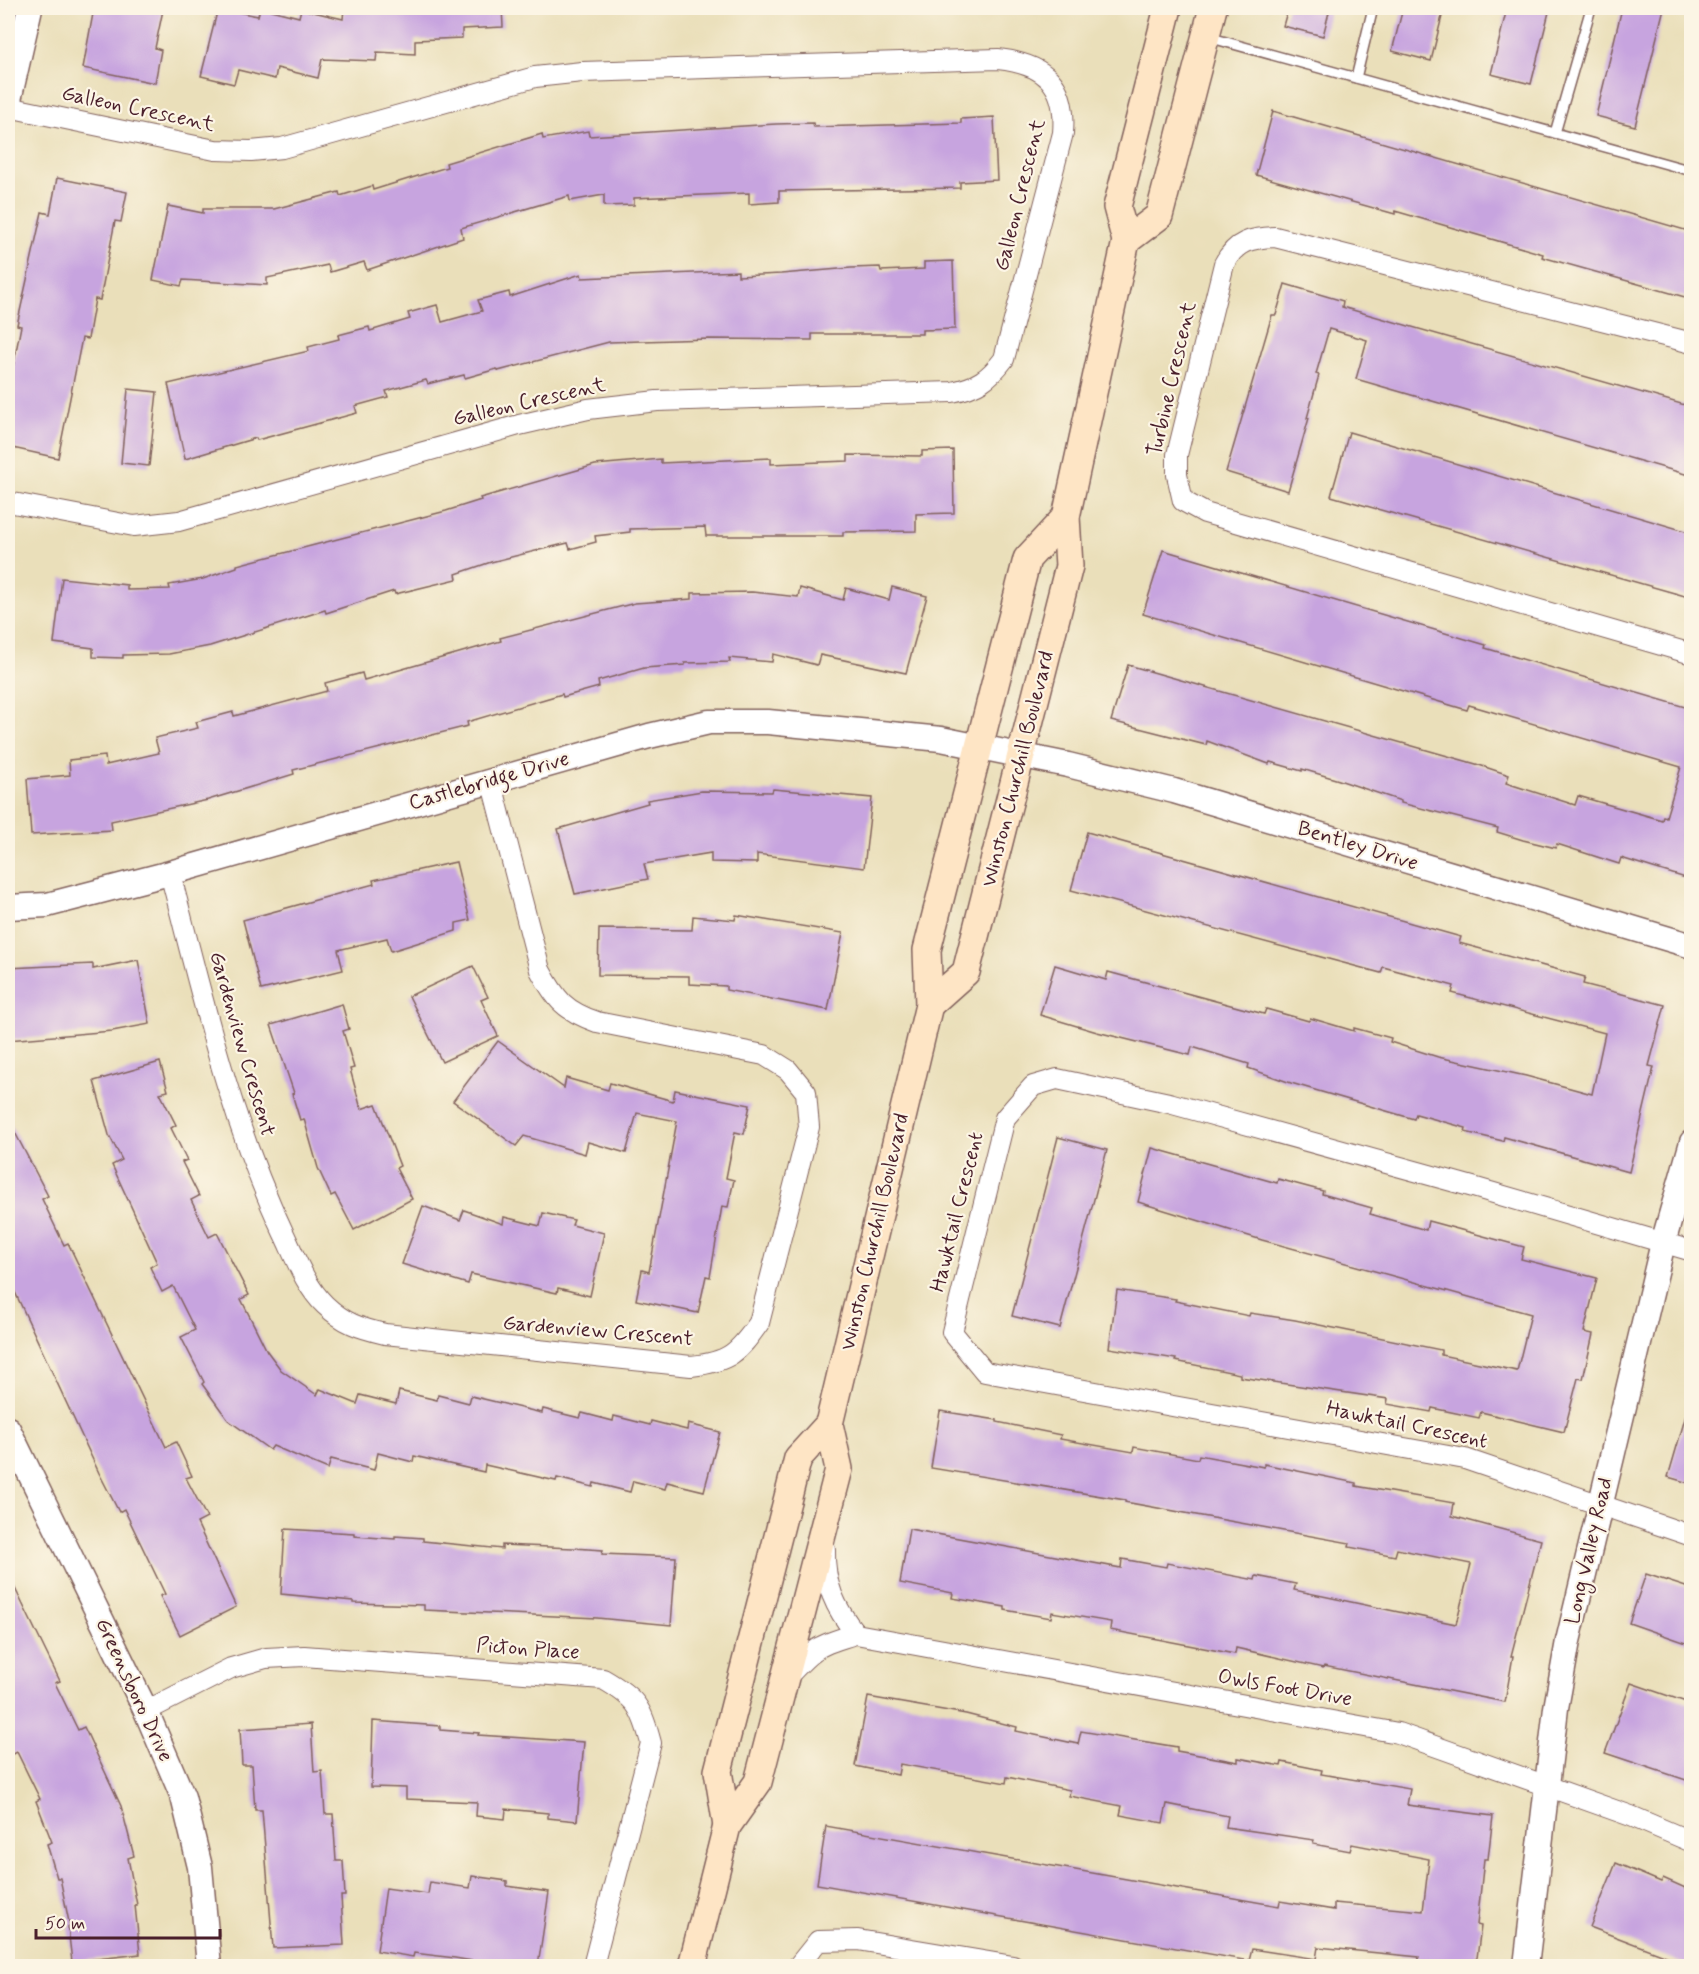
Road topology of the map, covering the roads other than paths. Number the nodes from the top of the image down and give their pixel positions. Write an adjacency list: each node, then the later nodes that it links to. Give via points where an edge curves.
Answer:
1 (30, 8): 8 (street)
2 (1168, 8): 11 (main road, Winston Churchill Boulevard, via 1117,207)
3 (1214, 8): 6 (main road)
4 (1373, 8): 7 (lane)
5 (1591, 8): 9 (lane)
6 (1206, 36): 7 (lane); 11 (main road, via 1159,216)
7 (1356, 78): 9 (lane)
8 (8, 106): 13 (street, Galleon Crescent, via 215,150 251,151 282,148 535,77 582,72 999,59 1036,67 1051,80 1064,116 1063,133 1004,359 990,377 972,388 952,392 657,401 588,409 179,521 134,526)
9 (1555, 133): 10 (lane)
10 (1692, 171)
11 (1126, 241): 14 (main road, Winston Churchill Boulevard)
12 (1692, 343): 15 (street, Turbine Crescent, via 1275,237 1248,239 1231,250 1224,264 1177,455 1183,501 1205,513)
13 (8, 502)
14 (1066, 517): 16 (main road, Winston Churchill Boulevard, via 1027,559); 17 (main road, Winston Churchill Boulevard, via 1069,566)
15 (1692, 654)
16 (978, 747): 17 (street, Castlebridge Drive); 18 (street, Castlebridge Drive, via 930,737 768,722 709,722); 22 (main road, Winston Churchill Boulevard, via 927,950)
17 (1021, 755): 21 (street, Bentley Drive, via 1174,792); 22 (main road, Winston Churchill Boulevard, via 966,972)
18 (491, 780): 19 (street, Castlebridge Drive); 19 (street, Gardenview Crescent, via 540,970 553,994 572,1014 764,1055 788,1070 806,1092 809,1127 759,1323 741,1349 718,1363 691,1366 385,1334 353,1327 323,1304 301,1269 258,1180 231,1102)
19 (170, 873): 20 (street, Castlebridge Drive, via 47,905)
20 (8, 907)
21 (1692, 945)
22 (929, 1005): 26 (main road, Winston Churchill Boulevard)
23 (1692, 1142): 24 (street, Long Valley Road)
24 (1664, 1243): 25 (street); 28 (street, Long Valley Road); 28 (street, Hawktail Crescent, via 1169,1103 1058,1079 1033,1086 1005,1118 964,1278 952,1332 985,1372 1465,1460)
25 (1692, 1251)
26 (829, 1424): 29 (main road, Winston Churchill Boulevard, via 839,1469); 35 (main road, Winston Churchill Boulevard, via 798,1458 718,1771)
27 (8, 1429): 33 (street, Greensboro Drive)
28 (1599, 1506): 30 (street); 34 (street, Long Valley Road, via 1561,1679)
29 (825, 1520): 31 (street, via 824,1573 837,1610); 32 (main road, Winston Churchill Boulevard)
30 (1692, 1536)
31 (856, 1634): 32 (street, Owls Foot Drive, via 813,1649); 34 (street, Owls Foot Drive, via 1398,1733)
32 (786, 1679): 35 (main road, Winston Churchill Boulevard, via 758,1782)
33 (146, 1711): 37 (street, Greensboro Drive, via 183,1797 200,1867); 38 (street, Picton Place, via 231,1668 266,1658 304,1656 603,1679 627,1693 643,1714 651,1743)
34 (1547, 1786): 36 (street, Owls Foot Drive); 42 (street, Long Valley Road)
35 (727, 1826): 39 (main road, Winston Churchill Boulevard)
36 (1692, 1842)
37 (209, 1966)
38 (594, 1966)
39 (692, 1966)
40 (798, 1966): 41 (street, via 818,1941 858,1940)
41 (1013, 1966)
42 (1526, 1966)

